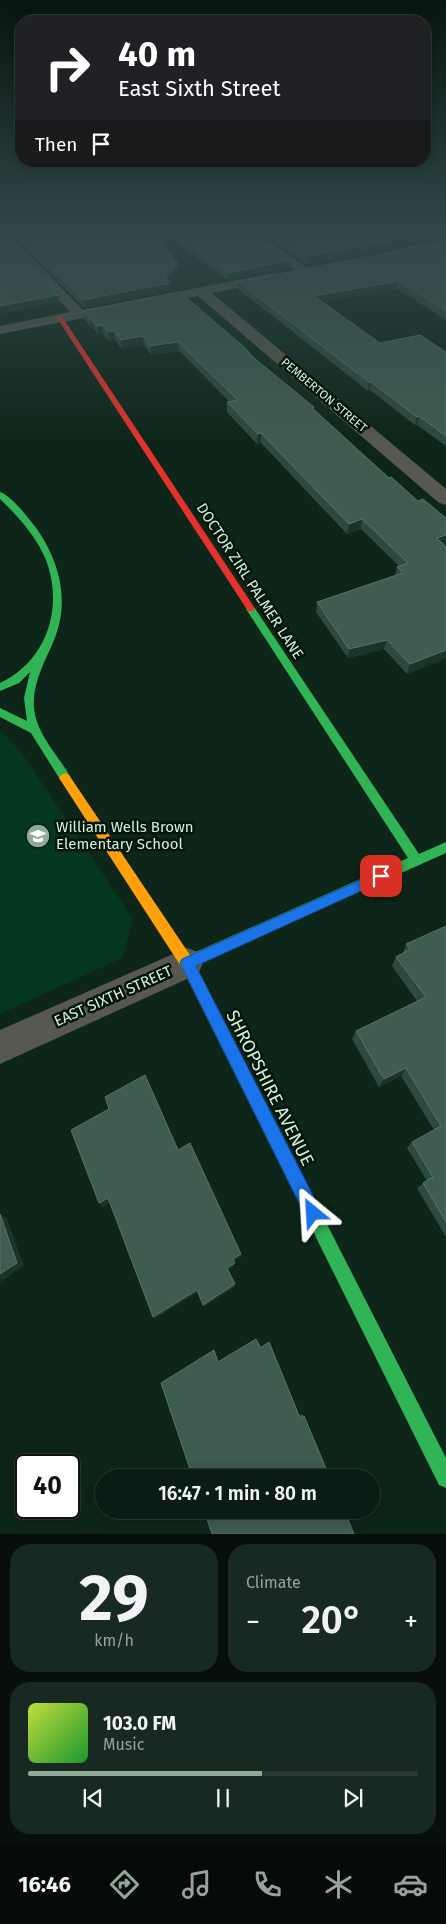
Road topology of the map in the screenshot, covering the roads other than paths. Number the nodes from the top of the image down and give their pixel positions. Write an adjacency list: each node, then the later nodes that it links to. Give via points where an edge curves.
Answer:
1 (66, 301): 4 (street)
2 (150, 301): 4 (street)
3 (212, 301): 8 (street, PEMBERTON STREET)
4 (79, 314): 5 (street)
5 (60, 318): 6 (street); 14 (street, DOCTOR ZIRL PALMER LANE)
6 (0, 330)
7 (0, 494): 9 (street, SHROPSHIRE AVENUE, via 37,533 53,566 58,588 57,619)
8 (446, 499)
9 (41, 656): 10 (street, SHROPSHIRE AVENUE, via 15,680); 12 (street, SHROPSHIRE AVENUE, via 30,687 29,705)
10 (0, 687)
11 (0, 712): 12 (street, SHROPSHIRE AVENUE)
12 (34, 730): 15 (street, SHROPSHIRE AVENUE)
13 (446, 847): 14 (street, EAST SIXTH STREET)
14 (416, 860): 15 (street, EAST SIXTH STREET)
15 (187, 963): 16 (street, EAST SIXTH STREET); 17 (street, SHROPSHIRE AVENUE)
16 (0, 1047)
17 (446, 1478)

